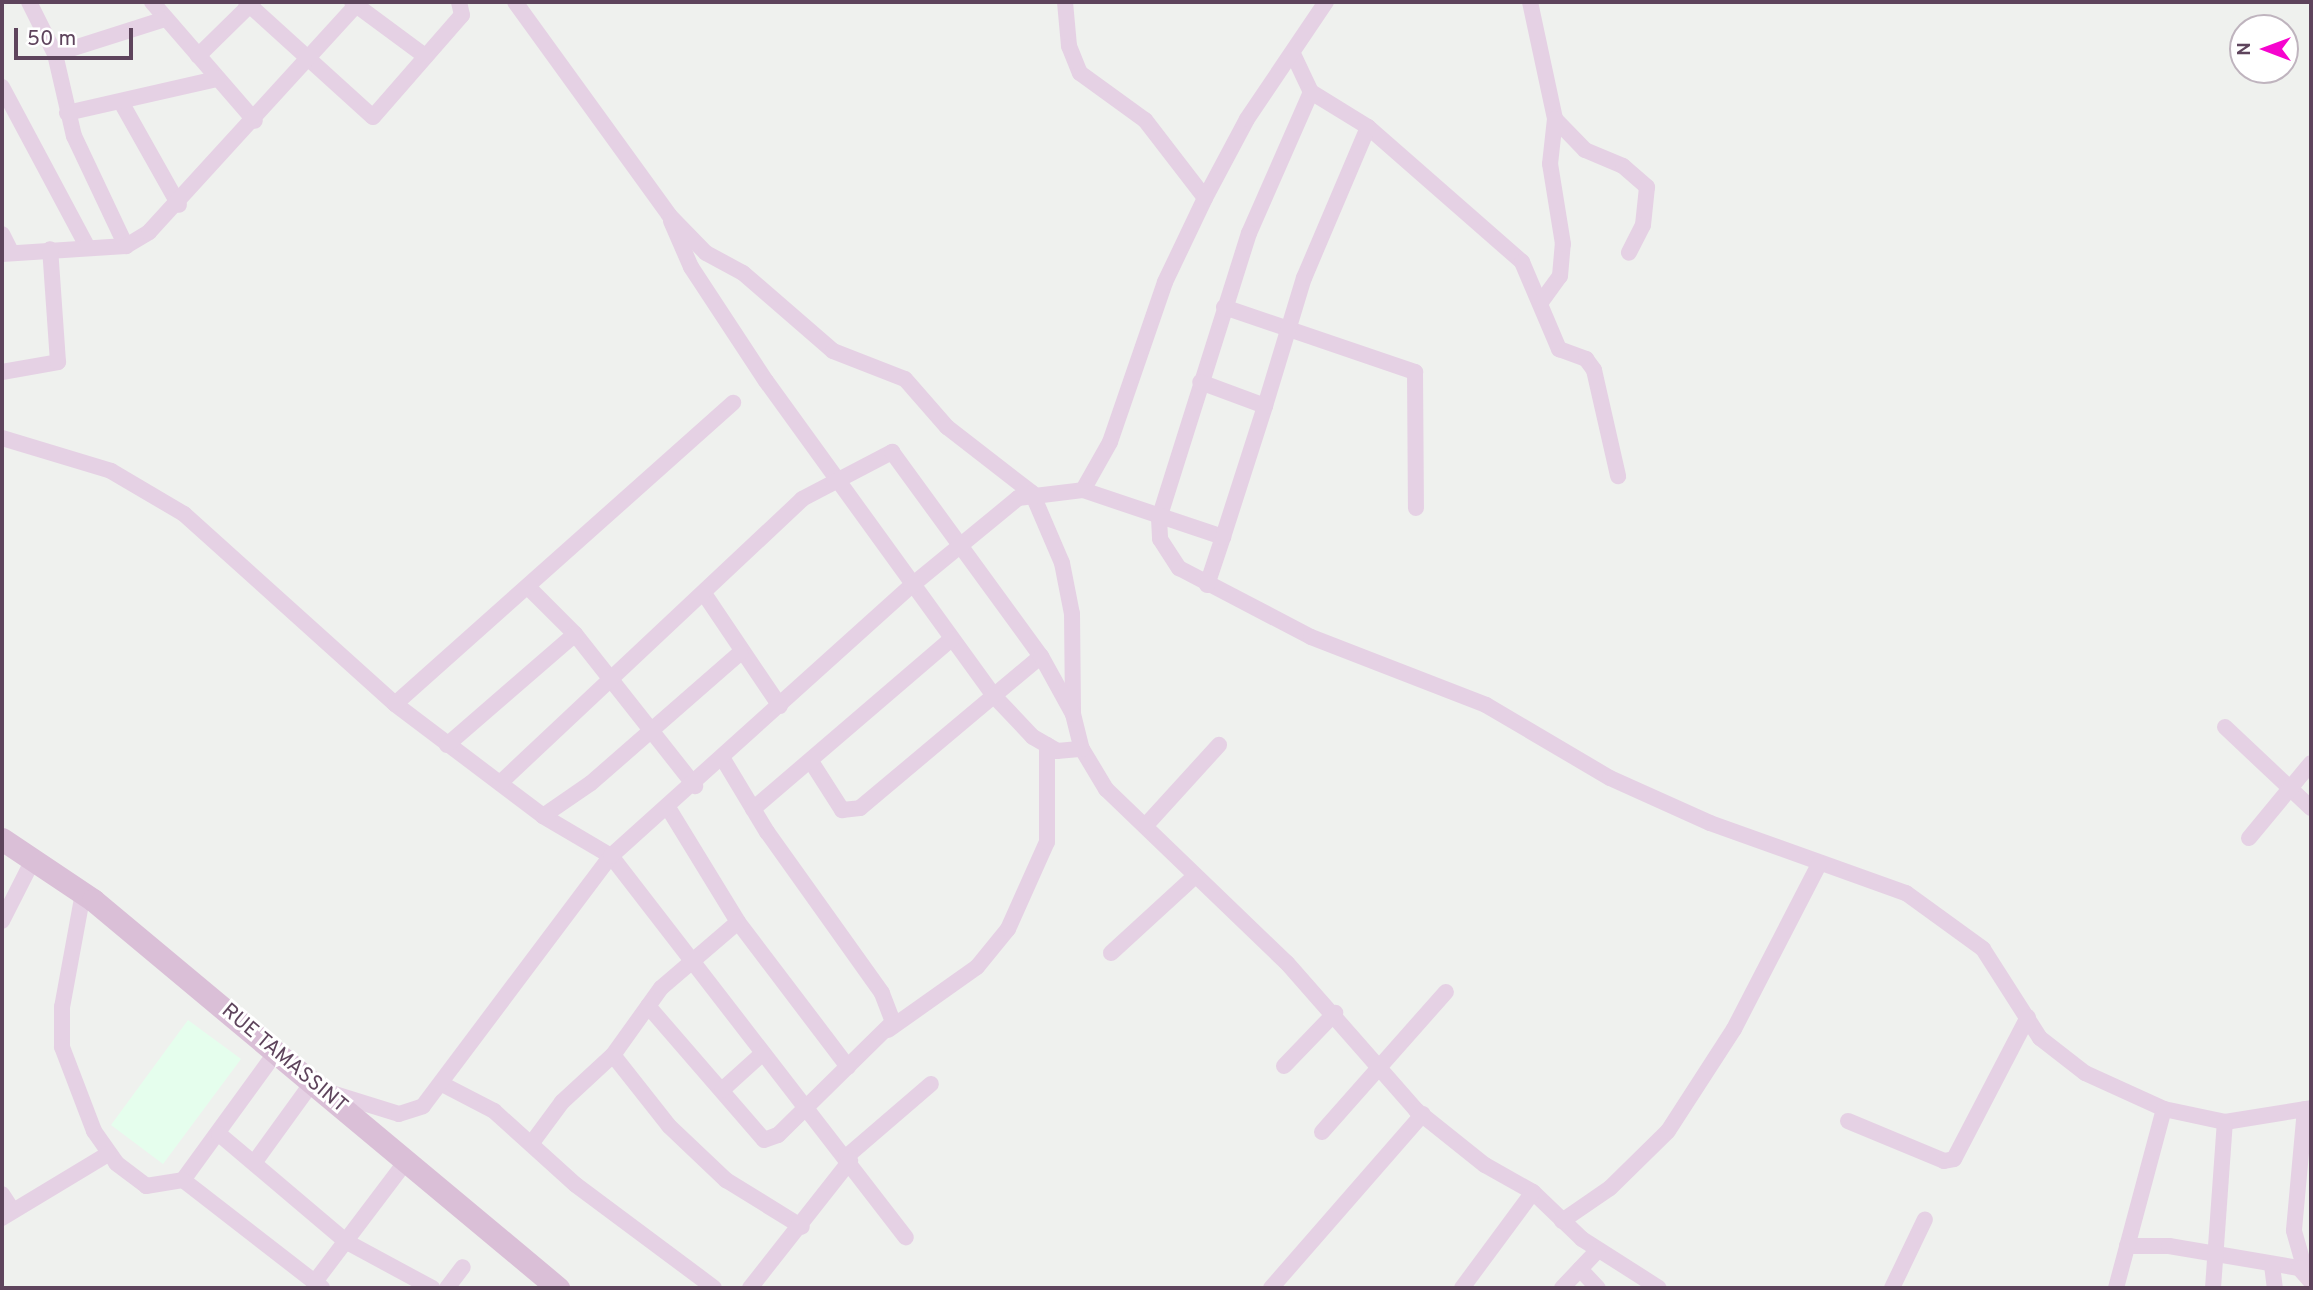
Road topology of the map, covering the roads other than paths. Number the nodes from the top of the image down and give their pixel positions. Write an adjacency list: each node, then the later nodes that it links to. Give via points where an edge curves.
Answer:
1 (29, 2): 11 (street)
2 (152, 2): 10 (street)
3 (459, 2): 14 (street, via 462,15)
4 (515, 2): 26 (street)
5 (1065, 2): 24 (street, via 1069,46 1080,73 1145,120)
6 (1326, 2): 12 (street)
7 (1530, 2): 21 (street)
8 (249, 3): 13 (street); 15 (street)
9 (356, 3): 14 (street); 15 (street)
10 (165, 19): 11 (street); 13 (street)
11 (55, 54): 20 (street)
12 (1293, 54): 18 (street); 24 (street)
13 (198, 56): 16 (street)
14 (425, 56): 15 (street, via 373,117)
15 (310, 57): 22 (street)
16 (217, 79): 19 (street); 22 (street)
17 (2, 87): 28 (street)
18 (1311, 92): 23 (street); 34 (street)
19 (121, 102): 20 (street); 25 (street)
20 (67, 113): 29 (street)
21 (1555, 120): 32 (street, via 1577,144 1647,187 1643,225); 33 (street, via 1550,164 1563,244 1558,283)
22 (256, 121): 25 (street)
23 (1368, 127): 33 (street, via 1522,262); 35 (street, via 1304,278)
24 (1205, 198): 43 (street, via 1165,282 1115,432)
25 (179, 205): 29 (street)
26 (669, 215): 42 (street, via 711,299); 44 (street, via 706,253 743,273 833,351 905,379 947,427)
27 (2, 234): 31 (street)
28 (87, 246): 29 (street); 30 (street)
29 (125, 246)
30 (50, 249): 31 (street); 36 (street, via 58,362)
31 (7, 253)
32 (1629, 253)
33 (1541, 302): 41 (street, via 1559,349 1586,359 1594,370)
34 (1224, 307): 35 (street); 37 (street)
35 (1289, 331): 39 (street); 45 (street, via 1407,368 1419,378)
36 (2, 372)
37 (1200, 382): 39 (street); 46 (street)
38 (733, 403): 51 (street)
39 (1265, 406): 47 (street)
40 (2, 439): 59 (street, via 111,471 184,514)
41 (1618, 475)
42 (838, 482): 48 (street, via 892,452); 49 (street); 52 (street, via 802,499)
43 (1083, 490): 44 (street); 46 (street)
44 (1032, 493): 48 (street); 61 (street, via 1062,563 1072,614)
45 (1416, 508)
46 (1159, 518): 47 (street); 50 (street, via 1167,554)
47 (1223, 537): 50 (street)
48 (961, 541): 49 (street); 56 (street)
49 (911, 586): 54 (street); 60 (street)
50 (1207, 586): 83 (street, via 1311,637 1486,705 1610,778 1710,824)
51 (528, 587): 53 (street); 59 (street)
52 (705, 596): 55 (street); 57 (street)
53 (575, 634): 57 (street); 65 (street)
54 (951, 639): 58 (street); 69 (street)
55 (740, 653): 60 (street); 63 (street)
56 (1041, 656): 58 (street); 61 (street)
57 (611, 677): 63 (street); 71 (street)
58 (995, 697): 66 (street); 69 (street, via 860,808 842,810)
59 (395, 704): 65 (street)
60 (780, 706): 68 (street)
61 (1073, 714): 67 (street)
62 (2225, 727): 73 (street)
63 (650, 729): 72 (street); 77 (street)
64 (1219, 744): 78 (street)
65 (447, 745): 71 (street)
66 (1047, 745): 67 (street); 94 (street, via 1052,796 1047,842 1008,929 977,967)
67 (1082, 749): 78 (street, via 1106,789)
68 (723, 759): 72 (street); 76 (street)
69 (812, 763): 76 (street)
70 (2311, 763): 73 (street)
71 (500, 783): 77 (street)
72 (695, 786): 74 (street)
73 (2286, 788): 75 (street); 79 (street)
74 (667, 806): 81 (street); 87 (street)
75 (2311, 808)
76 (753, 809): 94 (street, via 882,993 893,1022)
77 (543, 816): 81 (street)
78 (1147, 824): 84 (street)
79 (2249, 838)
80 (2, 839): 82 (main road, RUE TAMASSINT)
81 (611, 856): 89 (street); 101 (street)
82 (34, 858): 85 (main road, RUE TAMASSINT); 86 (street)
83 (1819, 864): 93 (street, via 1906,893 1940,912 1983,949); 123 (street, via 1734,1029 1668,1131 1610,1188)
84 (1195, 876): 88 (street); 92 (street)
85 (83, 893): 95 (main road, RUE TAMASSINT); 114 (street, via 62,1007 62,1046 75,1091)
86 (2, 921)
87 (738, 922): 89 (street); 100 (street)
88 (1111, 953)
89 (688, 964): 91 (street); 96 (street)
90 (1446, 992): 98 (street)
91 (648, 1006): 97 (street); 104 (street)
92 (1335, 1013): 98 (street); 99 (street)
93 (2028, 1017): 106 (street, via 2040,1038 2084,1073); 109 (street, via 1954,1159 1944,1161)
94 (887, 1031): 100 (street)
95 (276, 1052): 103 (main road, RUE TAMASSINT); 112 (street)
96 (763, 1053): 104 (street); 105 (street)
97 (613, 1055): 113 (street, via 562,1102); 124 (street, via 669,1126 726,1180)
98 (1377, 1065): 108 (street); 111 (street)
99 (1284, 1066)
100 (848, 1067): 105 (street)
101 (442, 1084): 103 (street, via 413,1113); 113 (street, via 494,1111)
102 (931, 1084): 115 (street)
103 (317, 1087): 116 (main road, RUE TAMASSINT); 117 (street)
104 (722, 1090): 105 (street, via 764,1140)
105 (808, 1106): 115 (street)
106 (2164, 1109): 110 (street); 127 (street)
107 (2308, 1109): 110 (street); 133 (street, via 2294,1231)
108 (1423, 1114): 119 (street, via 1485,1165); 141 (street)
109 (1848, 1121)
110 (2225, 1122): 129 (street)
111 (1322, 1132)
112 (219, 1134): 117 (street); 118 (street)
113 (531, 1144): 139 (street, via 685,1272)
114 (108, 1154): 118 (street, via 146,1186); 121 (street)
115 (848, 1159): 124 (street); 125 (street)
116 (407, 1160): 126 (street); 138 (main road, RUE TAMASSINT)
117 (254, 1163): 126 (street)
118 (183, 1180): 135 (street)
119 (1532, 1192): 123 (street); 142 (street)
120 (2, 1194): 121 (street)
121 (8, 1214)
122 (1925, 1219): 146 (street)
123 (1562, 1221): 128 (street)
124 (802, 1227): 134 (street)
125 (906, 1237)
126 (347, 1242): 135 (street); 136 (street)
127 (2127, 1246): 129 (street); 147 (street)
128 (1598, 1250): 132 (street); 145 (street)
129 (2213, 1253): 130 (street); 148 (street)
130 (2272, 1265): 133 (street); 149 (street)
131 (463, 1267): 137 (street)
132 (1580, 1269): 143 (street); 144 (street)
133 (2308, 1276)
134 (769, 1283): 140 (street)
135 (318, 1286)
136 (432, 1288)
137 (447, 1288)
138 (558, 1288)
139 (715, 1288)
140 (750, 1288)
141 (1271, 1288)
142 (1462, 1288)
143 (1562, 1288)
144 (1598, 1288)
145 (1658, 1288)
146 (1892, 1288)
147 (2116, 1288)
148 (2213, 1288)
149 (2275, 1288)

